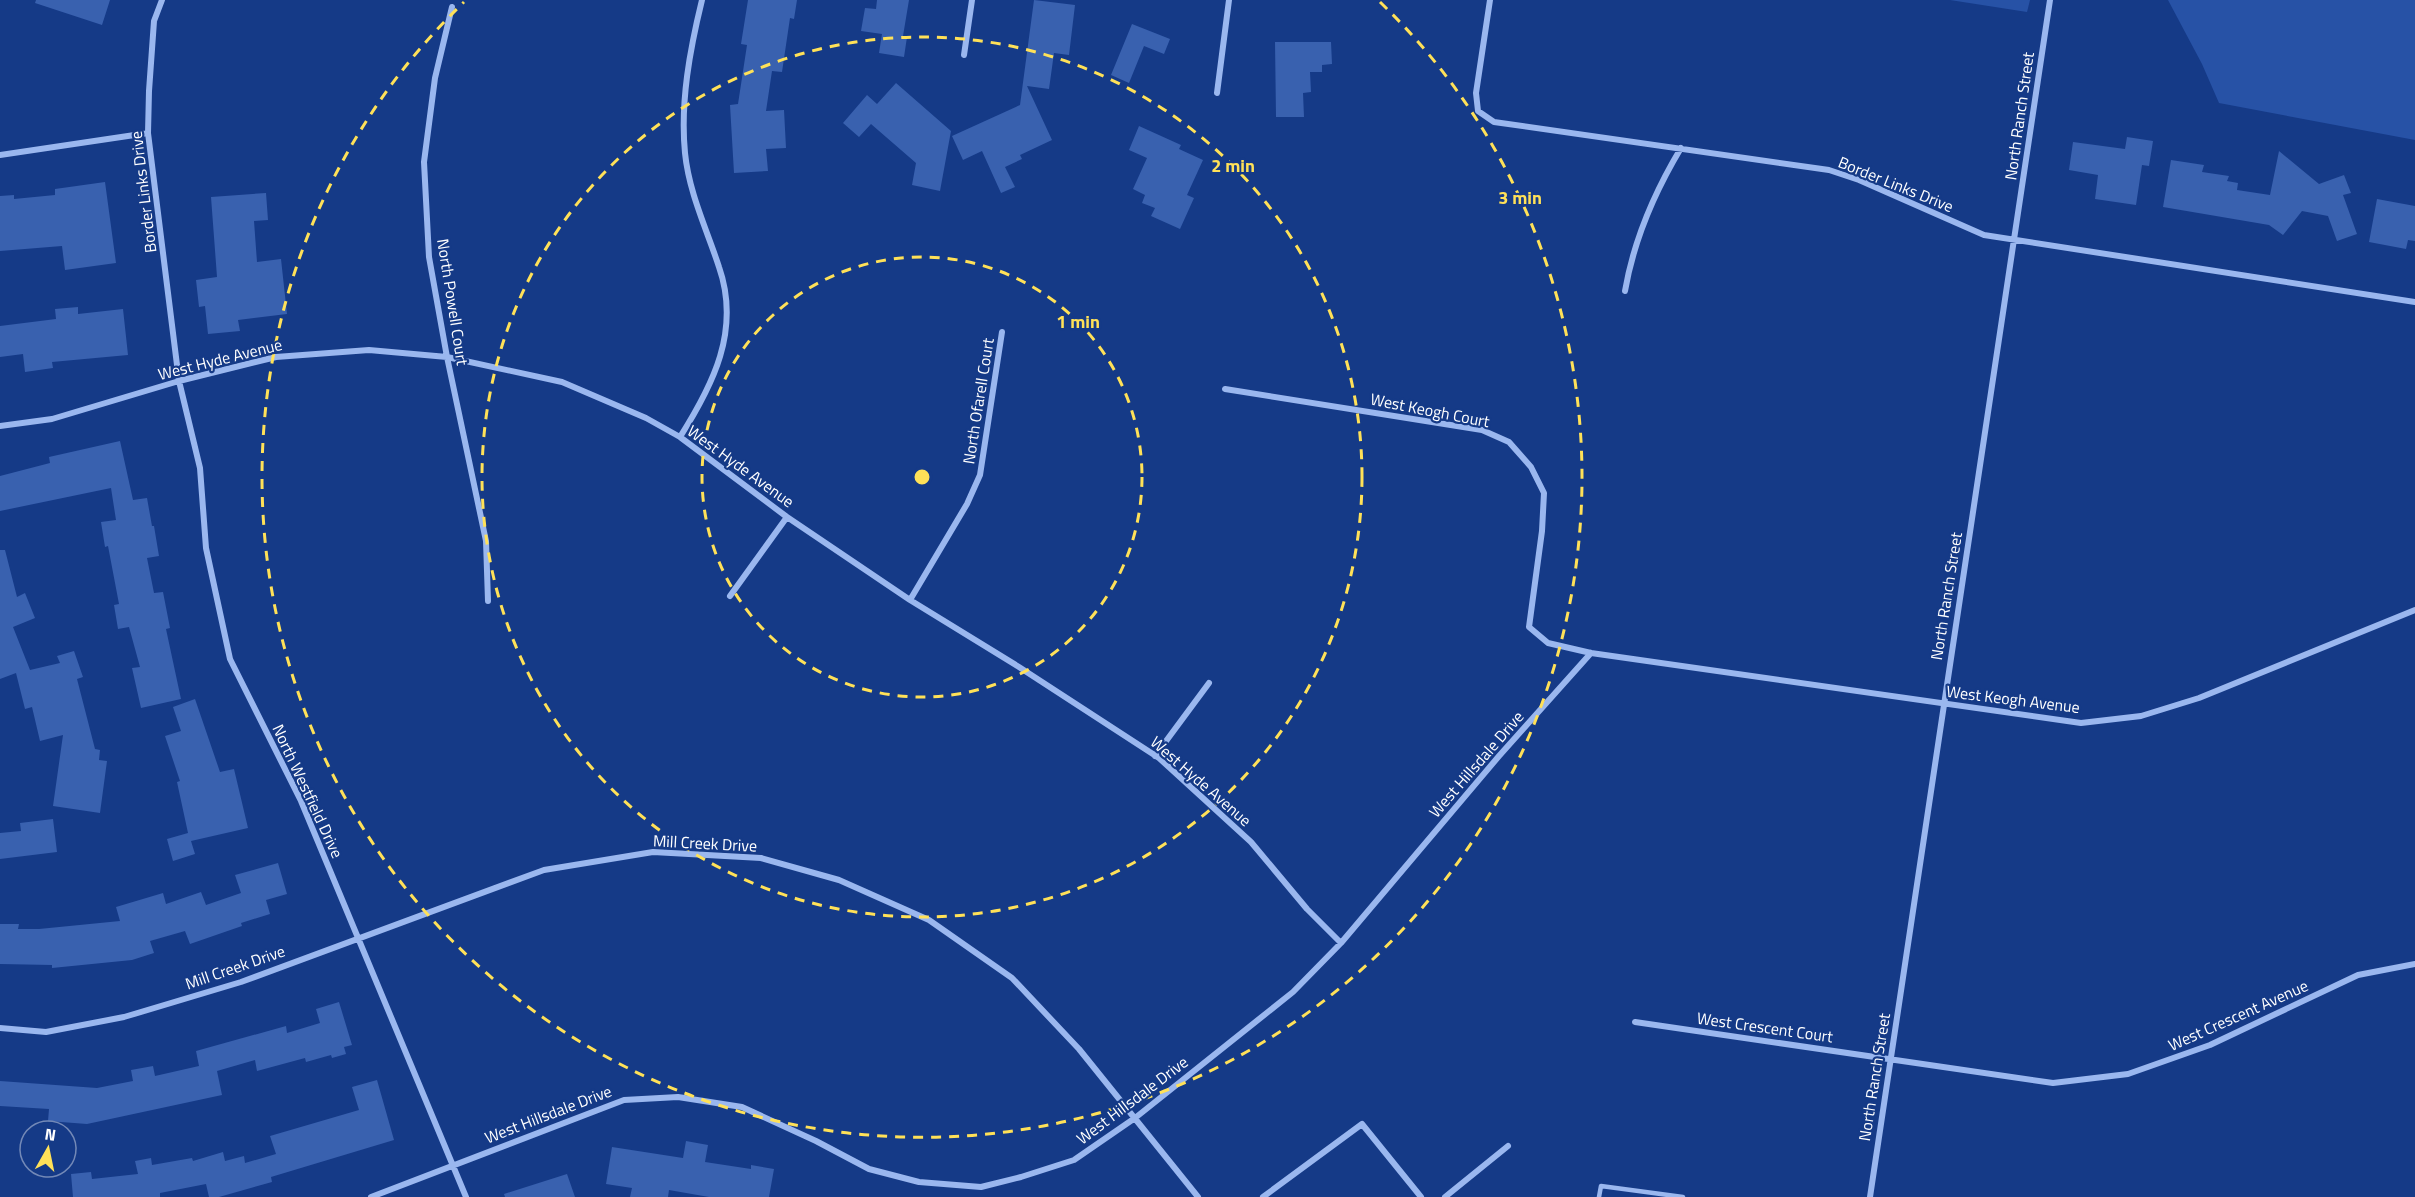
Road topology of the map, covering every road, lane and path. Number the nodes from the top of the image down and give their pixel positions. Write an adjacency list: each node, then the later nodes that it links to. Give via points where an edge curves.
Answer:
1 (162, 0): 10 (street, Border Links Drive, via 154,21)
2 (702, 0): 21 (street, via 692,41 685,103 685,154 695,199 720,270 728,313 720,363)
3 (972, 0): 8 (street)
4 (1229, 0): 9 (street)
5 (1490, 0): 11 (street, Border Links Drive, via 1476,93 1478,111 1494,122)
6 (2050, 0): 13 (street, North Ranch Street)
7 (452, 7): 17 (street, North Powell Court, via 435,78 424,162 429,258)
8 (964, 55)
9 (1216, 93)
10 (148, 133): 12 (street); 18 (street, Border Links Drive)
11 (1681, 148): 13 (street, Border Links Drive, via 1829,170 1984,235); 14 (street, via 1647,213 1631,257)
12 (0, 155)
13 (2014, 241): 15 (street, Border Links Drive); 29 (street, North Ranch Street)
14 (1625, 291)
15 (2415, 302)
16 (1002, 332): 24 (street, North Ofarell Court, via 980,475)
17 (447, 357): 18 (street, West Hyde Avenue, via 369,350 276,357); 21 (street, West Hyde Avenue, via 562,382 646,418); 25 (street, North Powell Court, via 486,541)
18 (179, 381): 20 (street, West Hyde Avenue, via 52,419); 31 (street, North Westfield Drive, via 200,468 206,548 230,659 301,801)
19 (1225, 389): 27 (street, West Keogh Court, via 1482,430 1509,442 1531,467 1544,493 1529,627 1548,643)
20 (0, 426)
21 (680, 438): 22 (street, West Hyde Avenue)
22 (787, 517): 23 (street); 24 (street, West Hyde Avenue)
23 (730, 596)
24 (910, 600): 30 (street, West Hyde Avenue)
25 (488, 601)
26 (2415, 610): 29 (street, West Keogh Avenue, via 2199,698 2141,716 2081,723)
27 (1591, 653): 29 (street, West Keogh Avenue); 32 (street, West Hillsdale Drive)
28 (1209, 683): 30 (street)
29 (1944, 705): 36 (street, North Ranch Street)
30 (1155, 756): 32 (street, West Hyde Avenue, via 1251,842)
31 (357, 939): 35 (street, Mill Creek Drive, via 241,982 124,1017 46,1032); 37 (street, Mill Creek Drive, via 544,870 653,852 761,858 839,880 929,920 1012,978 1079,1048); 39 (street, North Westfield Drive)
32 (1341, 943): 37 (street, West Hillsdale Drive, via 1293,992)
33 (2415, 964): 36 (street, West Crescent Avenue, via 2358,975 2210,1045 2128,1074 2053,1083)
34 (1635, 1022): 36 (street, West Crescent Court)
35 (0, 1028)
36 (1890, 1060): 48 (street, North Ranch Street)
37 (1135, 1118): 39 (street, West Hillsdale Drive, via 1074,1160 981,1187 919,1182 869,1169 742,1107 678,1097 624,1100); 42 (street, Mill Creek Drive)
38 (1508, 1146): 45 (street)
39 (452, 1164): 40 (street, West Hillsdale Drive); 41 (street, North Westfield Drive)
40 (371, 1197)
41 (466, 1197)
42 (1198, 1197)
43 (1263, 1197): 44 (street, via 1362,1124)
44 (1421, 1197)
45 (1445, 1197)
46 (1599, 1197): 47 (lane, via 1600,1186)
47 (1683, 1197)
48 (1870, 1197)

